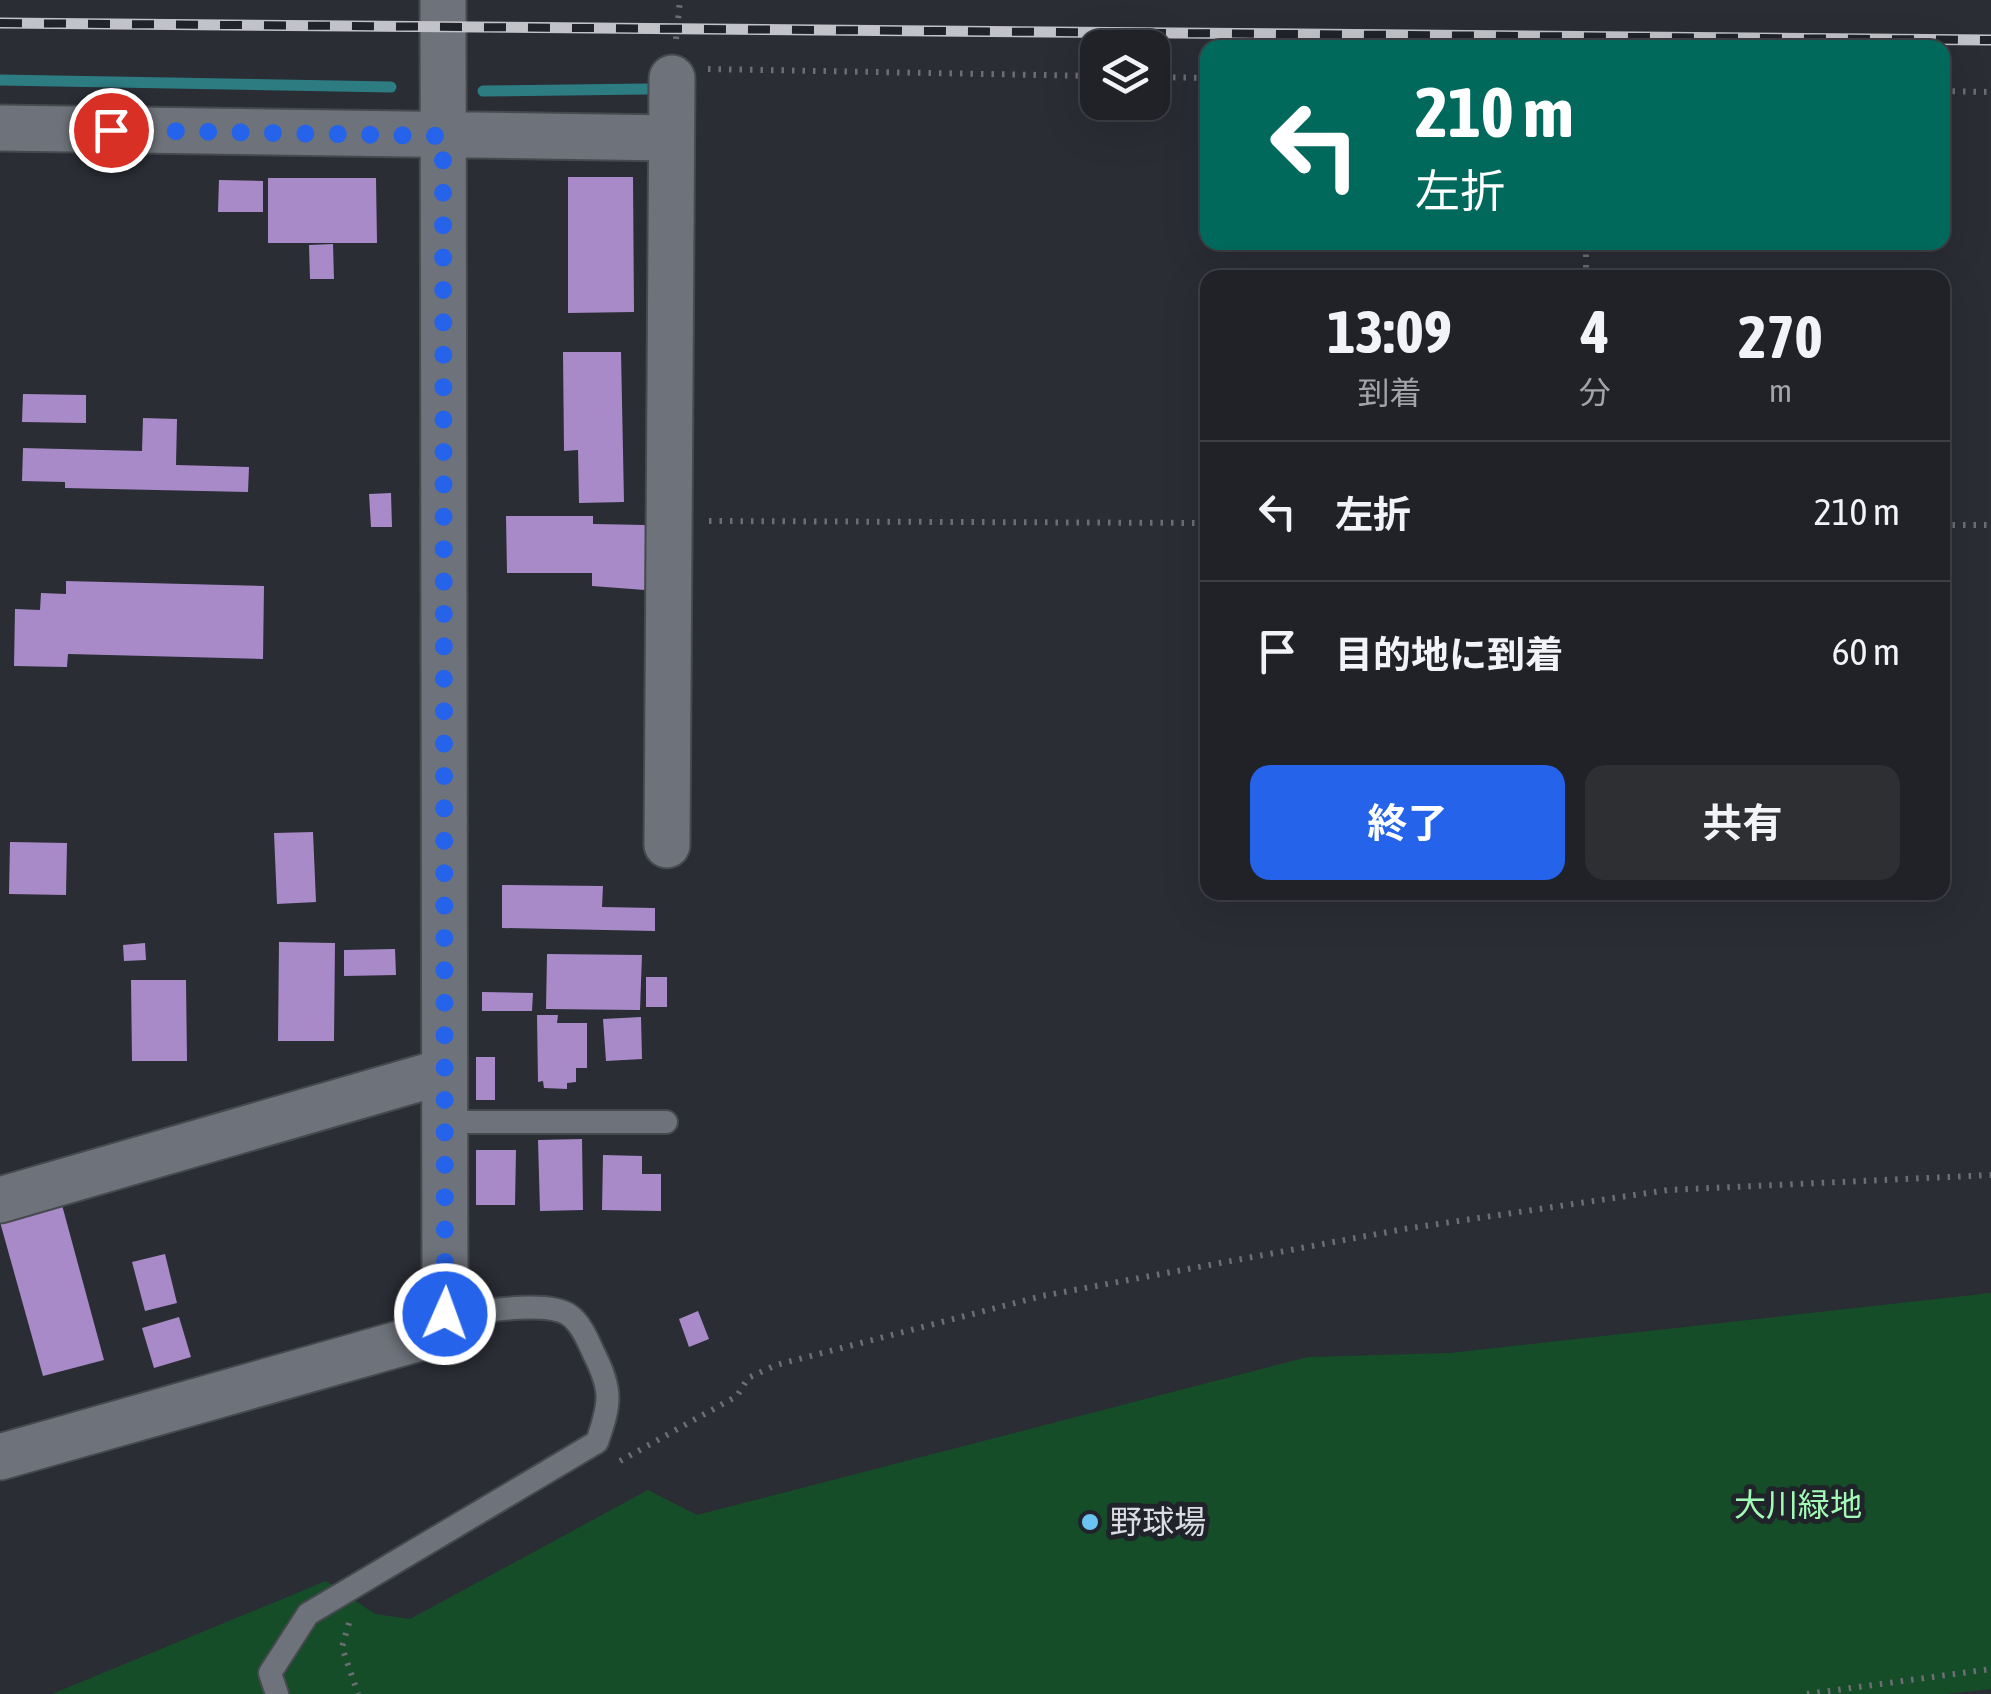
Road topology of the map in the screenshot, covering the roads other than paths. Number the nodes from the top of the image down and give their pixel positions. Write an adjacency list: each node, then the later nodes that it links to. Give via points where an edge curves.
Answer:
1 (443, 0): 4 (street)
2 (672, 78): 5 (street)
3 (0, 128): 4 (street)
4 (443, 136): 5 (street); 7 (street)
5 (670, 138): 6 (street)
6 (667, 845)
7 (442, 1072): 8 (street); 10 (street)
8 (445, 1122): 9 (lane); 11 (street)
9 (666, 1122)
10 (0, 1200)
11 (445, 1314): 12 (street, via 416,1339); 13 (lane, via 534,1309 568,1315 600,1365 611,1401 597,1442 308,1614 270,1673)
12 (0, 1456)
13 (277, 1694)

